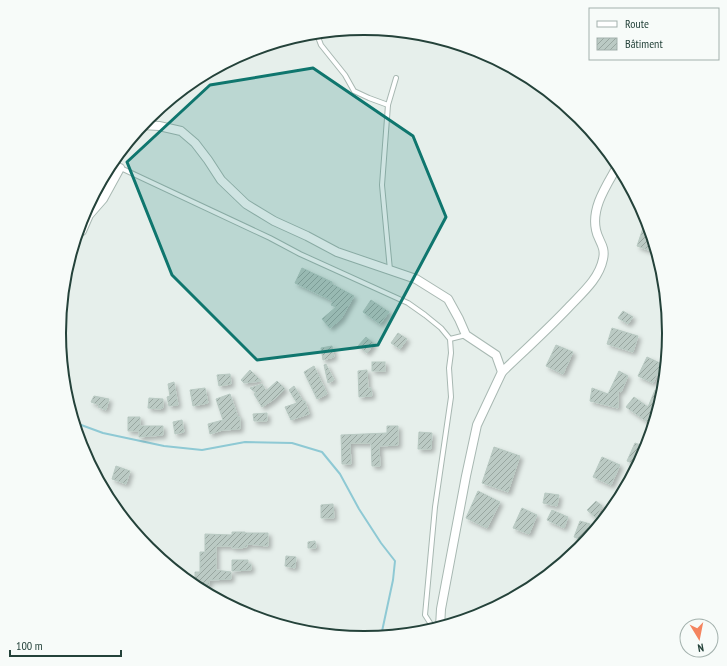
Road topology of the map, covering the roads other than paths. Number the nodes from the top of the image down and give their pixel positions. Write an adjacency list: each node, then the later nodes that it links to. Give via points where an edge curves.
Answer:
1 (319, 39): 3 (lane, via 354,91)
2 (396, 78): 3 (lane)
3 (388, 105): 9 (lane, via 382,185)
4 (150, 125): 9 (street, via 181,132 195,143 221,180 246,204 274,221 337,252)
5 (117, 166): 6 (lane)
6 (120, 168): 8 (street, via 103,199); 11 (lane, via 408,303 441,328)
7 (614, 172): 12 (street, via 595,212 596,233 603,244 604,257 600,269 554,323)
8 (91, 213)
9 (390, 270): 10 (street, via 416,279 448,299)
10 (466, 335): 11 (lane); 12 (street, via 496,356)
11 (450, 339): 14 (lane, via 451,397 436,507 426,615)
12 (502, 372): 13 (street, via 477,425 440,609)
13 (440, 621)
14 (431, 623)

